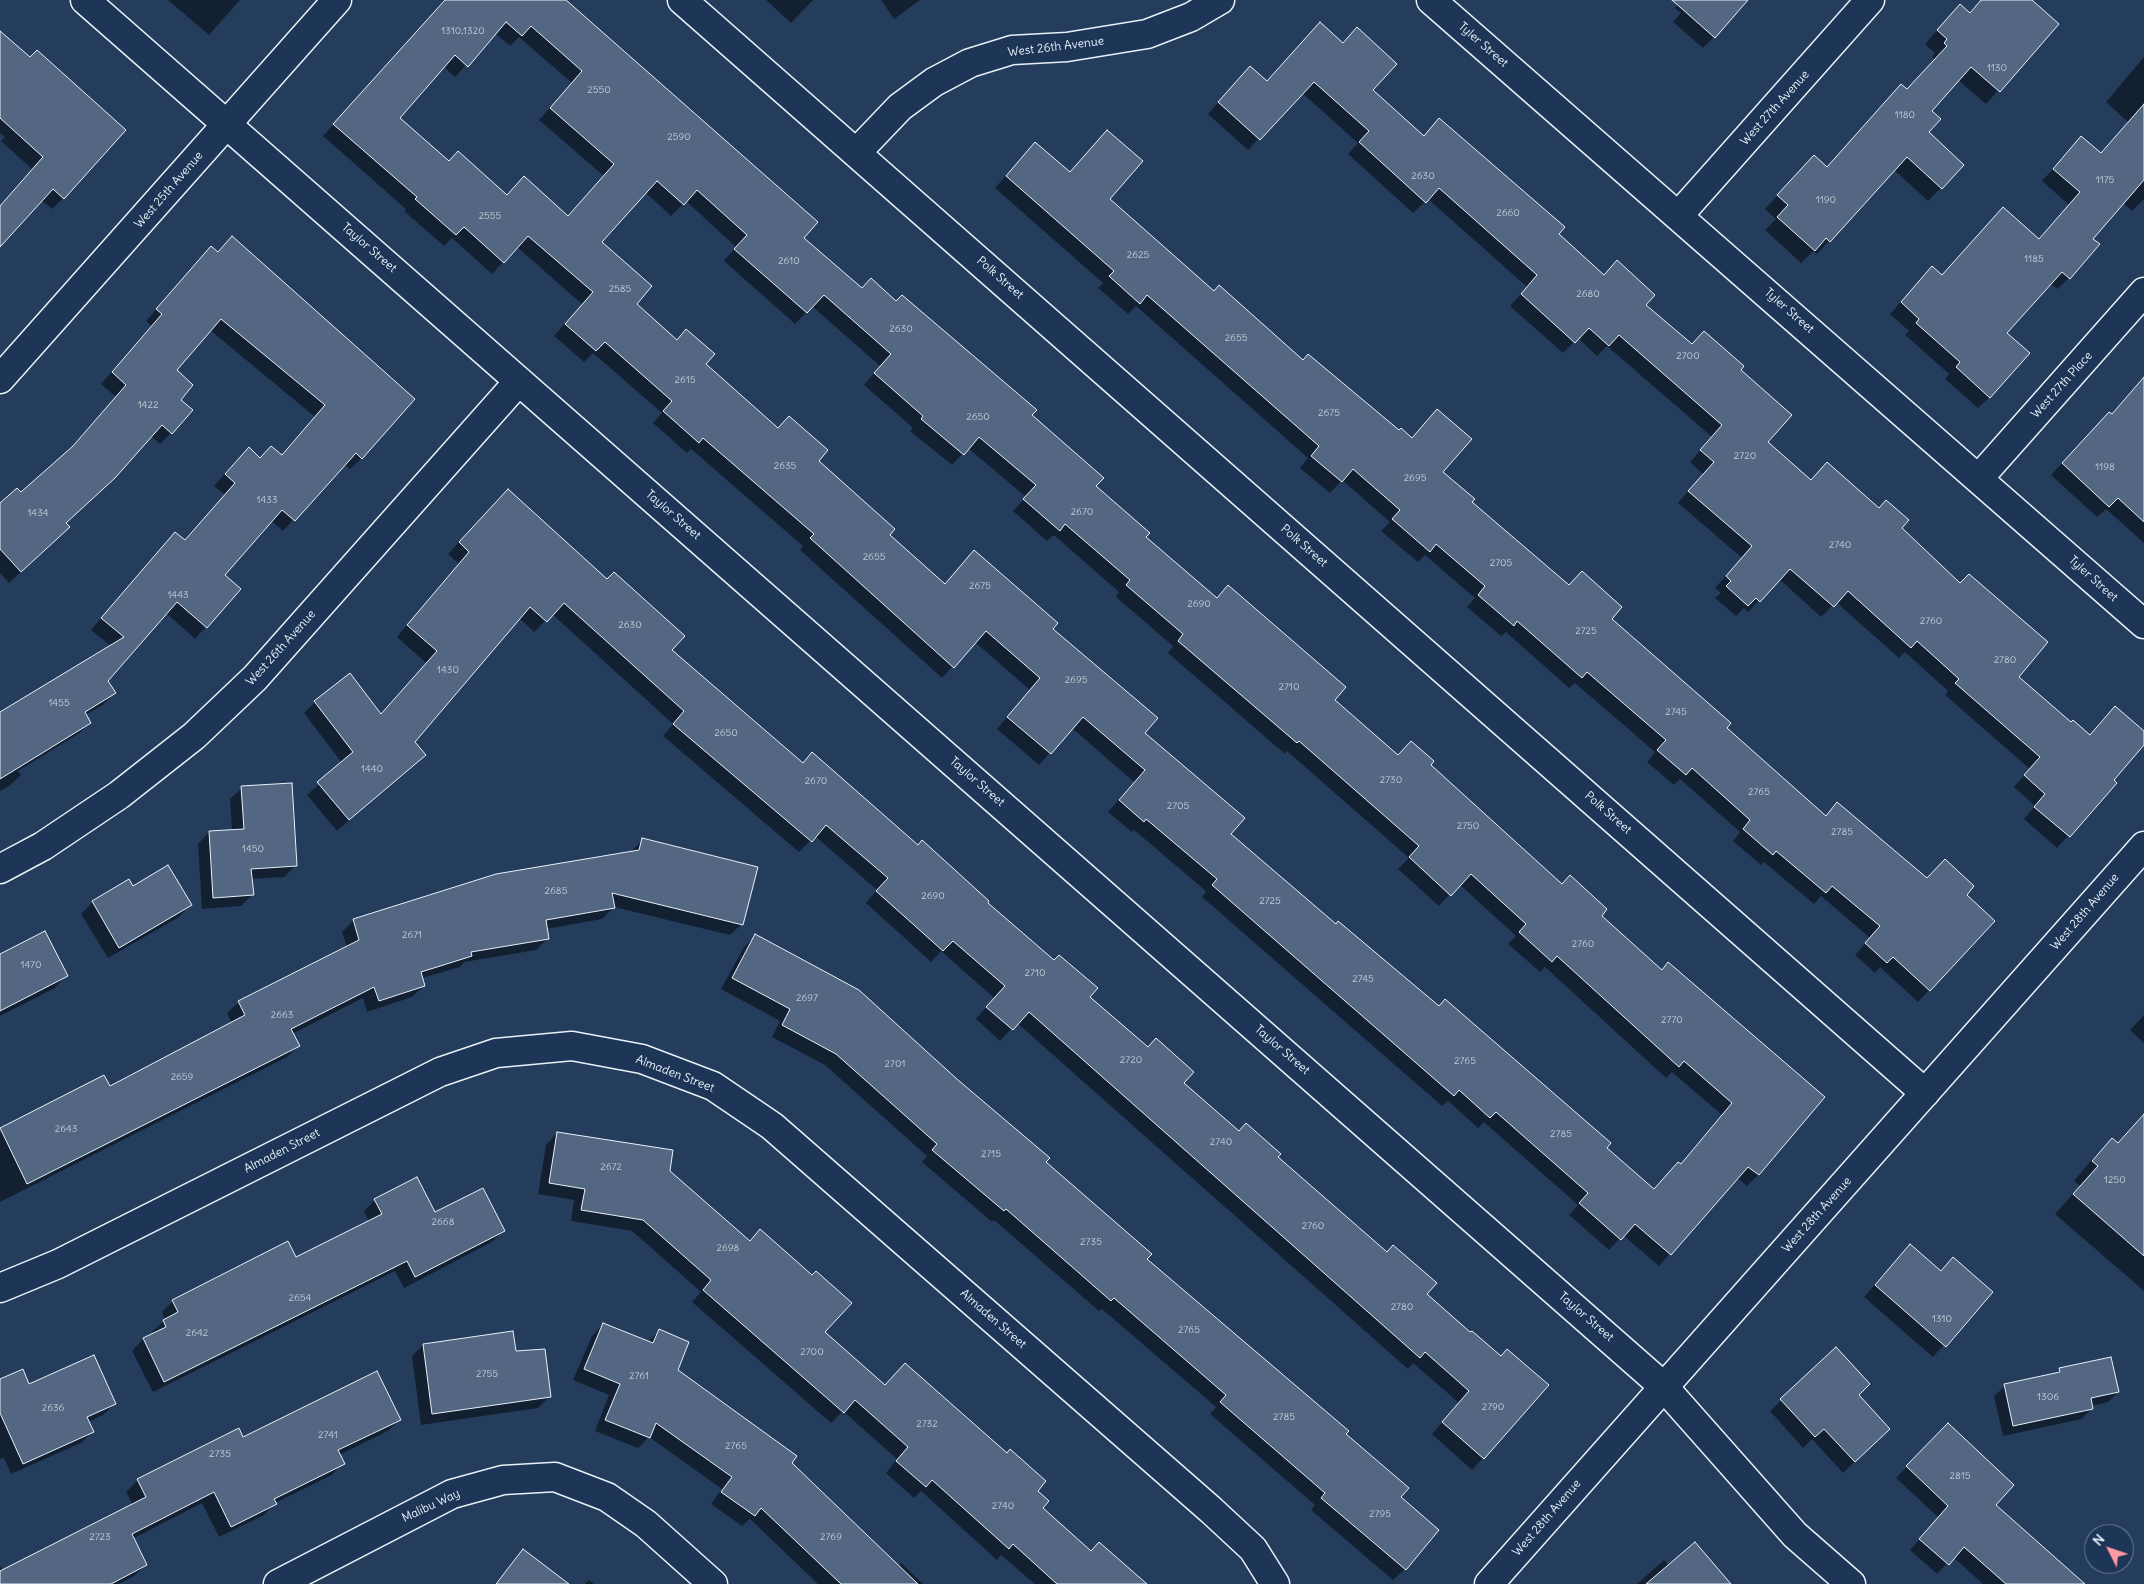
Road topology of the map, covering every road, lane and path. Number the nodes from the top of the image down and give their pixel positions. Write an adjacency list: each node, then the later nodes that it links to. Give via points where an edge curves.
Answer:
1 (86, 0): 7 (street, Taylor Street)
2 (337, 0): 7 (street, West 25th Avenue)
3 (682, 0): 8 (street, Polk Street)
4 (1220, 0): 8 (street, West 26th Avenue, via 1191,17 1147,34 1067,46 1012,50 970,63 934,82 900,107)
5 (1431, 0): 9 (street, Tyler Street)
6 (1870, 0): 9 (street, West 27th Avenue)
7 (228, 124): 11 (street, West 25th Avenue); 12 (street, Taylor Street)
8 (857, 152): 17 (street, Polk Street)
9 (1679, 215): 13 (street, Tyler Street)
10 (2144, 292): 13 (street, West 27th Place)
11 (0, 379)
12 (519, 380): 16 (street, West 26th Avenue, via 255,678 194,736 118,795 43,846); 19 (street, Taylor Street)
13 (1979, 478): 14 (street, Tyler Street)
14 (2144, 624)
15 (2144, 846): 17 (street, West 28th Avenue)
16 (0, 868)
17 (1925, 1094): 19 (street, West 28th Avenue)
18 (0, 1288): 22 (street, Almaden Street, via 58,1264 440,1072 496,1053 572,1046 642,1059 713,1086 772,1126 1211,1510 1252,1549)
19 (1663, 1386): 23 (street, West 28th Avenue); 24 (street, Taylor Street, via 1795,1535)
20 (278, 1584): 21 (street, Malibu Way, via 452,1494 503,1480 555,1477 606,1497 646,1524)
21 (713, 1584)
22 (1276, 1584)
23 (1489, 1584)
24 (1850, 1584)

